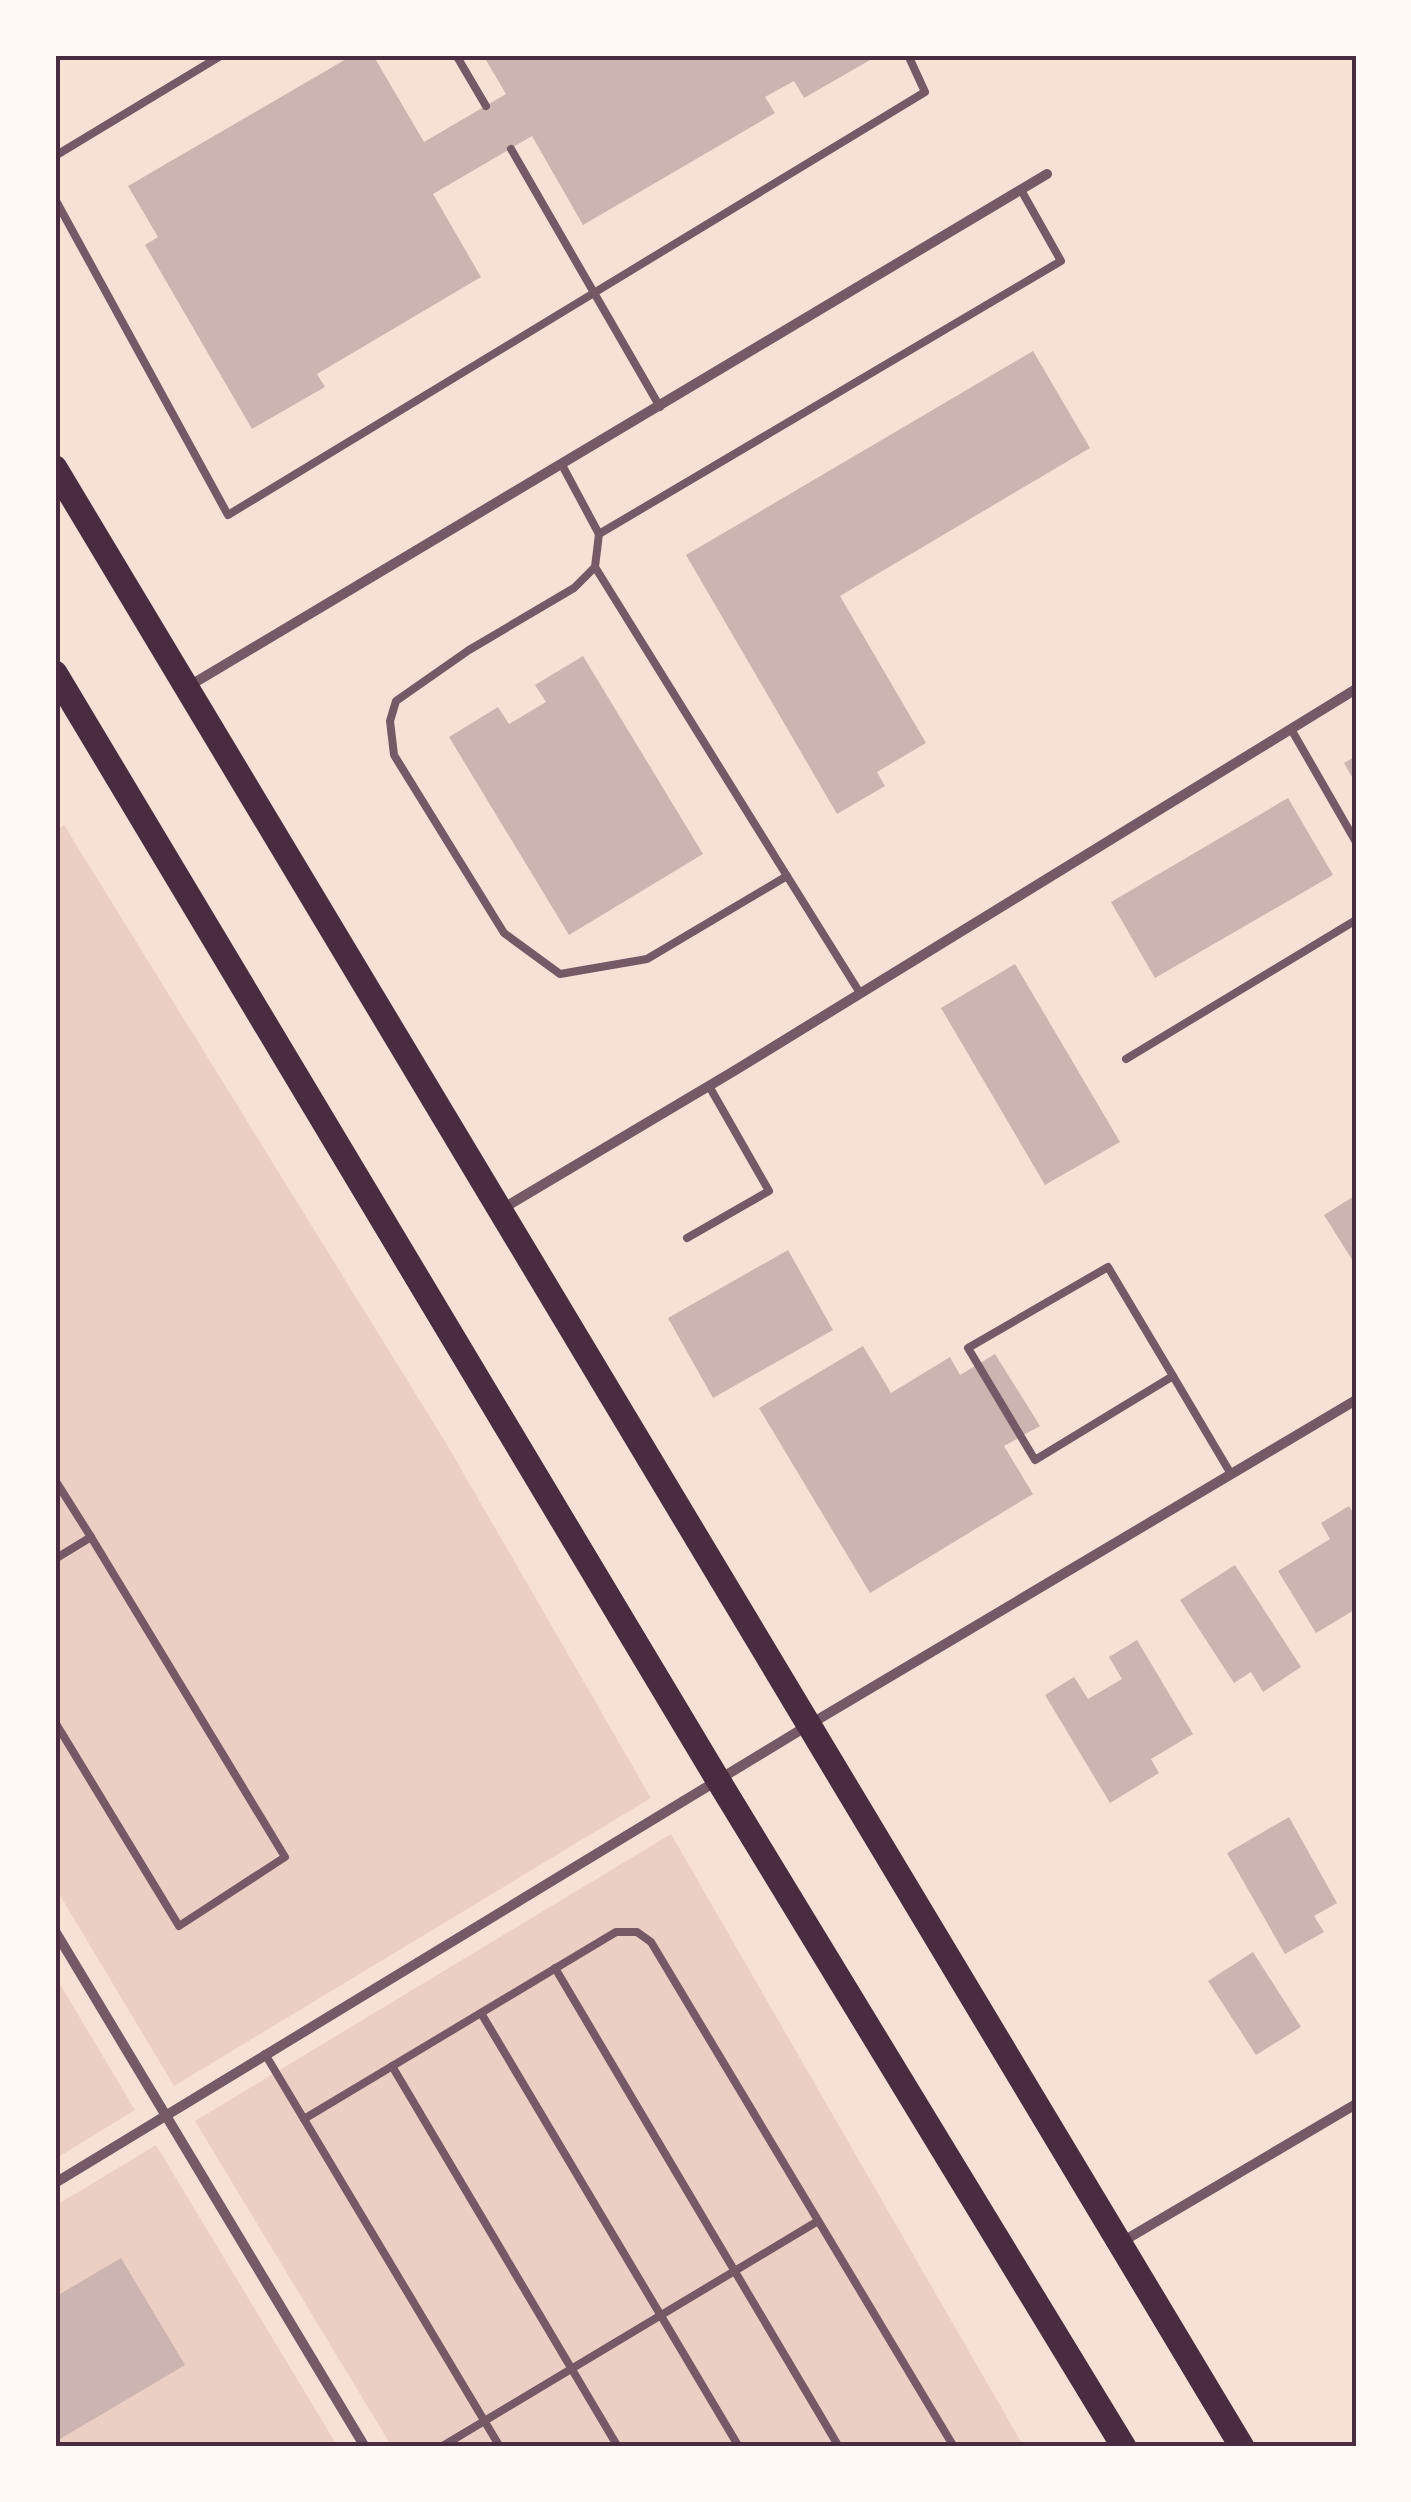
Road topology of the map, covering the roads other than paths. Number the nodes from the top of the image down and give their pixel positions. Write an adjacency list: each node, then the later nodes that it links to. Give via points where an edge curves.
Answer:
1 (222, 55): 6 (lane)
2 (456, 55): 4 (lane)
3 (908, 55): 10 (lane, via 925,92)
4 (486, 106)
5 (511, 148): 10 (lane)
6 (55, 156)
7 (1048, 174): 8 (street)
8 (1021, 190): 11 (street); 14 (lane, via 1060,262)
9 (55, 199): 10 (lane, via 228,515)
10 (596, 292): 11 (lane)
11 (660, 408): 12 (street)
12 (562, 465): 14 (lane); 17 (street)
13 (55, 468): 17 (main road)
14 (599, 534): 15 (lane)
15 (595, 567): 21 (lane); 21 (lane, via 574,588 396,701 390,721 394,755 504,934 560,974 646,959)
16 (55, 672): 36 (main road)
17 (188, 686): 26 (main road)
18 (1356, 689): 19 (street)
19 (1291, 729): 20 (lane); 23 (street)
20 (1356, 842)
21 (786, 876): 23 (lane)
22 (1356, 920): 24 (lane)
23 (860, 993): 25 (street)
24 (1126, 1059)
25 (709, 1086): 26 (street); 27 (lane, via 769,1191)
26 (501, 1210): 35 (main road)
27 (687, 1238)
28 (1173, 1376): 28 (lane, via 1108,1266 968,1348 1036,1460); 30 (lane)
29 (1356, 1400): 30 (street)
30 (1232, 1474): 35 (street)
31 (55, 1480): 32 (lane)
32 (91, 1537): 33 (lane); 34 (lane, via 285,1857 179,1926)
33 (55, 1559)
34 (55, 1722)
35 (807, 1726): 36 (street); 47 (main road)
36 (718, 1780): 40 (street); 59 (main road)
37 (55, 1931): 43 (street)
38 (555, 1968): 39 (lane); 46 (lane, via 616,1932 637,1932 652,1942); 48 (lane)
39 (481, 2013): 41 (lane); 49 (lane)
40 (266, 2054): 43 (street); 44 (lane)
41 (392, 2066): 44 (lane); 50 (lane)
42 (1356, 2104): 47 (street)
43 (164, 2115): 45 (street); 52 (street)
44 (304, 2119): 51 (lane)
45 (55, 2183)
46 (818, 2221): 48 (lane); 58 (lane)
47 (1120, 2243): 60 (main road)
48 (735, 2271): 49 (lane); 57 (lane)
49 (660, 2316): 50 (lane); 56 (lane)
50 (572, 2369): 51 (lane); 55 (lane)
51 (484, 2421): 53 (lane); 54 (lane)
52 (365, 2447)
53 (441, 2447)
54 (500, 2447)
55 (618, 2447)
56 (738, 2447)
57 (839, 2447)
58 (954, 2447)
59 (1124, 2447)
60 (1242, 2447)

